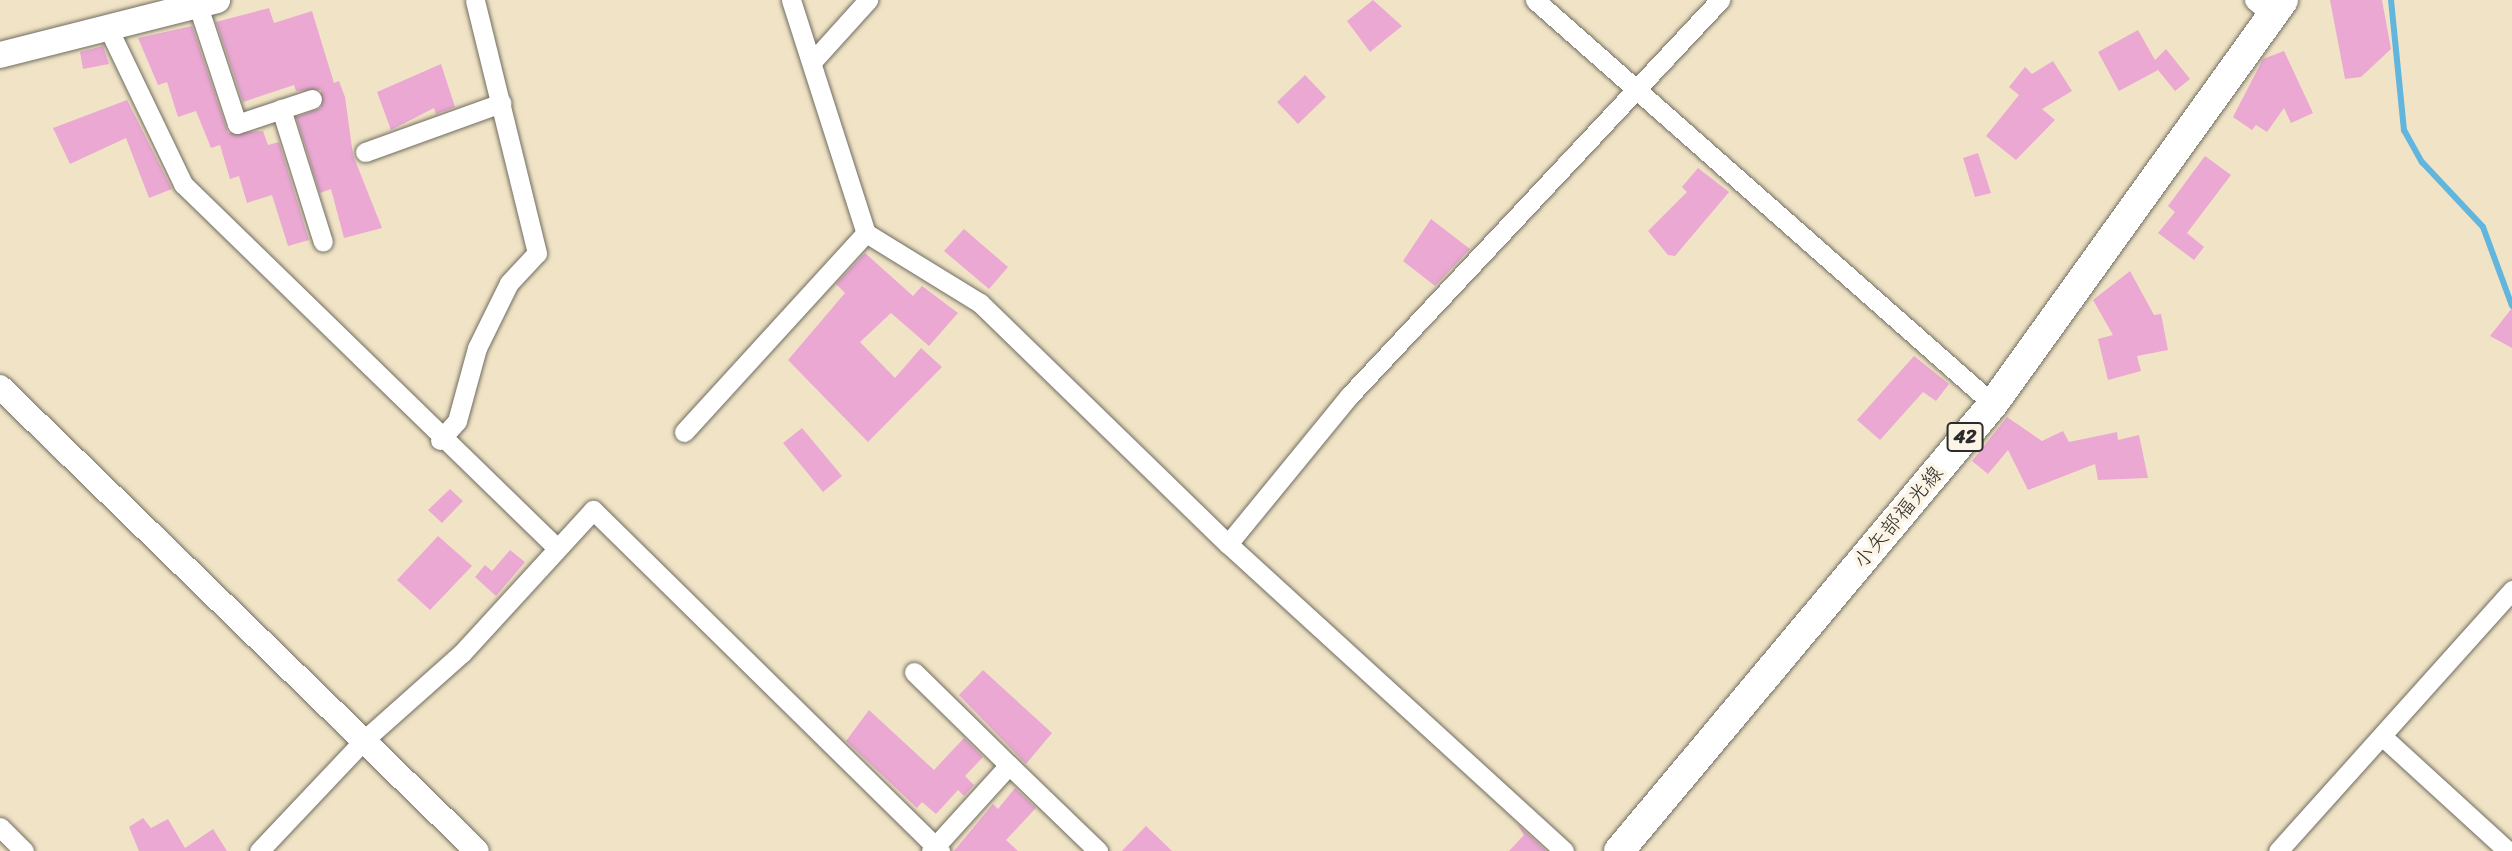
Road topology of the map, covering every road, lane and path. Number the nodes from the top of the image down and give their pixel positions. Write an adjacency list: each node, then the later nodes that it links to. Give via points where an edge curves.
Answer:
1 (475, 0): 13 (street)
2 (792, 0): 10 (street)
3 (868, 0): 10 (street)
4 (1535, 0): 11 (street)
5 (1720, 0): 11 (street)
6 (208, 3): 8 (main road); 14 (street, via 237,124)
7 (2270, 5): 19 (main road, 小矢部福光線 / 42)
8 (110, 32): 9 (main road); 21 (street, via 183,184)
9 (0, 55)
10 (813, 62): 16 (street)
11 (1639, 90): 19 (street); 22 (street, via 1349,396)
12 (312, 99): 14 (street)
13 (501, 103): 15 (street); 21 (street, via 537,253 509,283 477,348 457,421)
14 (281, 109): 17 (street)
15 (365, 152)
16 (866, 233): 20 (street); 22 (street, via 980,303)
17 (323, 242)
18 (0, 387): 27 (street)
19 (1993, 404): 36 (main road, 小矢部福光線 / 42)
20 (684, 432)
21 (440, 440): 23 (street)
22 (1228, 544): 35 (street)
23 (555, 546): 27 (street, via 462,653); 30 (street, via 593,510)
24 (2512, 590): 26 (street)
25 (914, 672): 28 (street)
26 (2383, 737): 37 (street); 38 (street)
27 (364, 740): 32 (street); 33 (street)
28 (1009, 765): 30 (street); 34 (street)
29 (0, 827): 31 (street)
30 (935, 849)
31 (24, 851)
32 (258, 851)
33 (477, 851)
34 (1098, 851)
35 (1564, 851)
36 (1619, 851)
37 (2278, 851)
38 (2508, 851)

